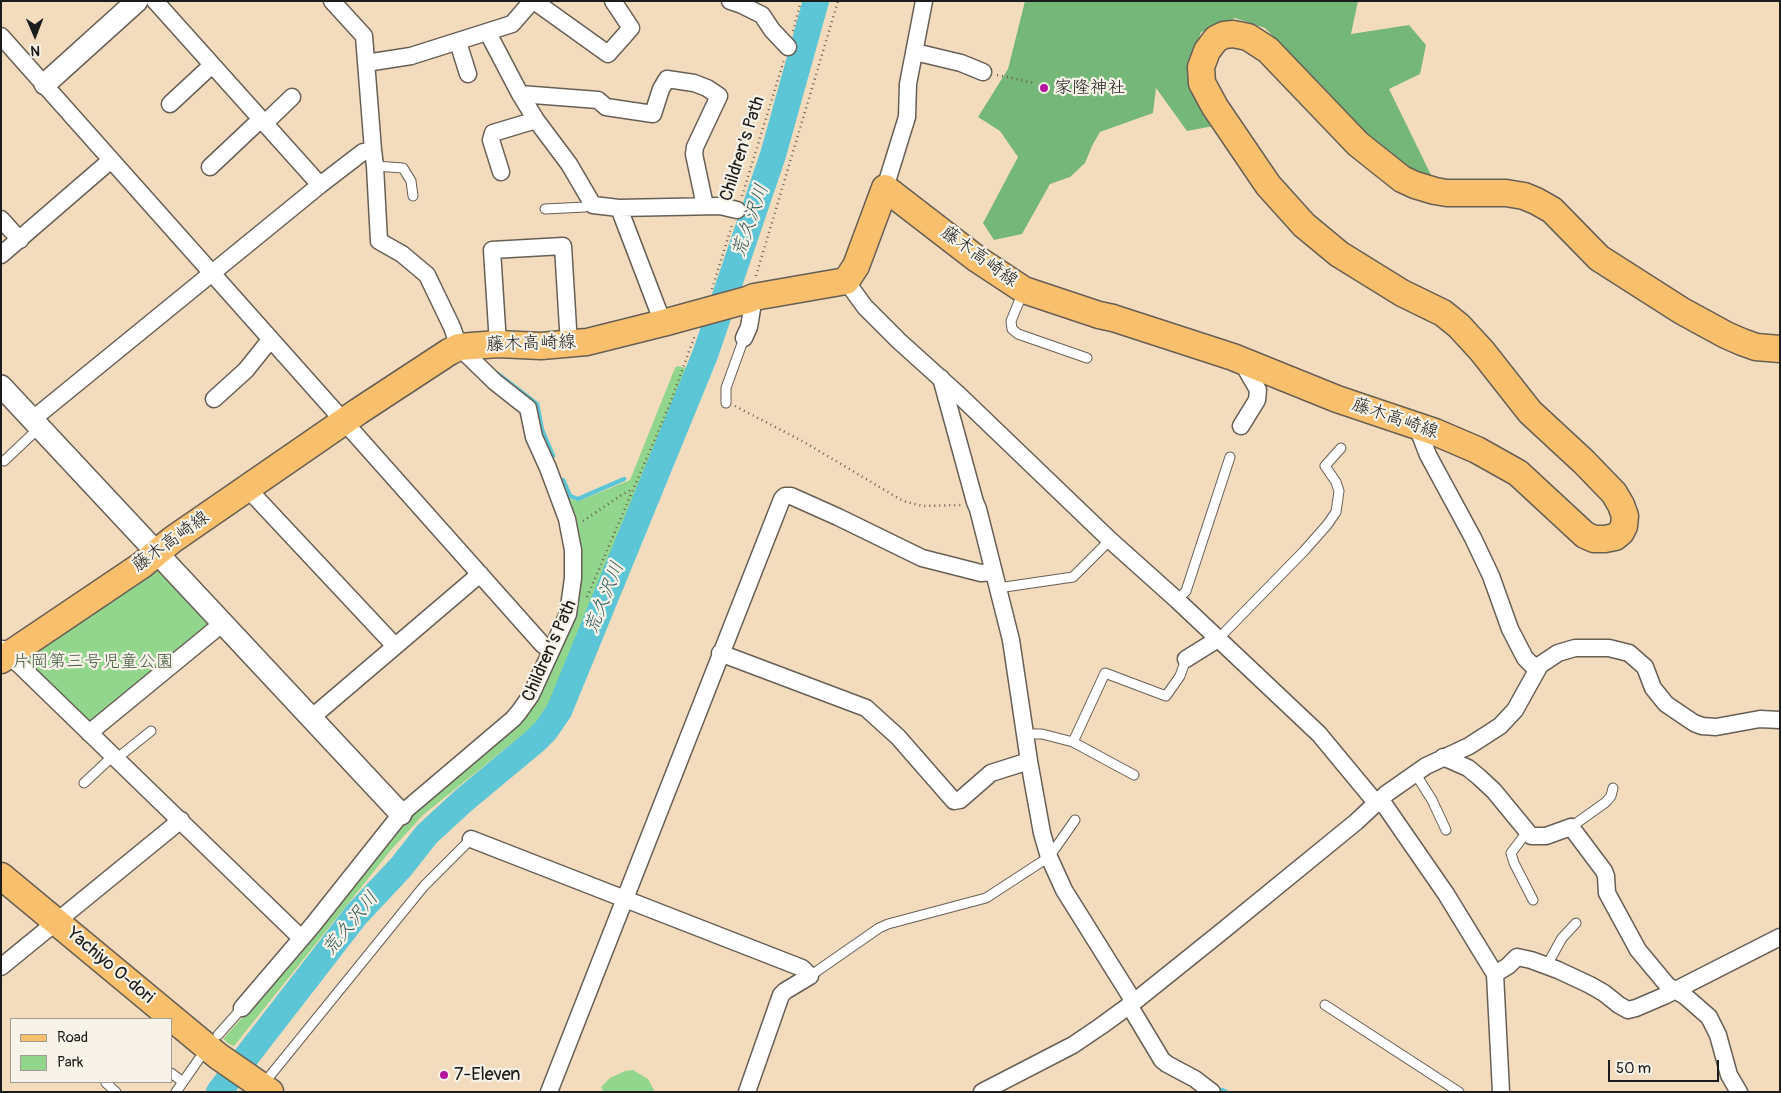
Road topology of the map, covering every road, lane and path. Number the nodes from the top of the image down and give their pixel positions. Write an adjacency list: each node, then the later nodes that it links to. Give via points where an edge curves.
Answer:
1 (138, 1): 20 (street)
2 (155, 1): 16 (street)
3 (332, 1): 15 (street, via 364,36)
4 (533, 1): 5 (street, via 608,54 631,28); 10 (street, via 512,24)
5 (613, 1)
6 (730, 1): 13 (street, via 762,15)
7 (801, 1): 13 (path, Children's Path)
8 (838, 1): 44 (path)
9 (924, 1): 14 (street)
10 (488, 33): 12 (street); 21 (street)
11 (1, 36): 20 (street)
12 (458, 42): 15 (street, via 411,56); 18 (street)
13 (788, 47): 37 (path, Children's Path)
14 (915, 52): 17 (street); 31 (street, via 908,84 907,118)
15 (366, 63): 26 (street)
16 (212, 65): 23 (street); 25 (street)
17 (983, 72): 19 (path)
18 (468, 74)
19 (1035, 83)
20 (44, 84): 27 (street)
21 (520, 94): 24 (street); 34 (street, via 598,100 606,107 653,114 667,79 708,88 719,96 694,154)
22 (292, 98): 25 (street)
23 (170, 104)
24 (536, 120): 29 (street, via 493,133 491,140); 33 (street, via 570,164)
25 (263, 121): 28 (street); 30 (street)
26 (374, 158): 30 (street, via 363,152); 32 (lane, via 403,168 411,181); 51 (street, via 379,241 402,254 430,278)
27 (111, 160): 39 (street); 41 (street)
28 (210, 167)
29 (501, 172)
30 (320, 185): 41 (street)
31 (885, 188): 42 (main road, via 856,266); 43 (main road, 藤木高崎線, via 983,264)
32 (413, 196)
33 (593, 205): 35 (street); 36 (lane)
34 (705, 206): 35 (street); 37 (street)
35 (619, 208): 46 (street)
36 (545, 209)
37 (737, 210): 45 (path, Children's Path)
38 (1, 219): 39 (street)
39 (20, 240): 40 (street)
40 (1, 256)
41 (212, 273): 48 (street); 60 (street)
42 (846, 281): 44 (main road, 藤木高崎線); 55 (street, via 865,307)
43 (1024, 290): 53 (lane, via 1011,321 1012,330); 54 (main road, 藤木高崎線)
44 (750, 299): 45 (main road, 藤木高崎線); 47 (street)
45 (706, 310): 46 (main road, 藤木高崎線); 67 (path, Children's Path)
46 (663, 323): 50 (main road, 藤木高崎線)
47 (744, 338): 58 (lane, via 726,388)
48 (270, 340): 57 (street, via 246,370); 59 (street)
49 (498, 344): 50 (main road, 藤木高崎線); 50 (street, via 492,250 563,246); 51 (main road, 藤木高崎線)
50 (569, 344)
51 (459, 348): 59 (main road, 藤木高崎線); 80 (street, via 528,408 534,437 567,519 573,550 572,589 568,614)
52 (1780, 349): 61 (main road, 藤木高崎線, via 1756,347 1726,336 1682,311 1600,258 1552,210 1536,201 1506,192 1434,191 1402,179 1358,144 1268,50 1248,37 1233,34 1216,39 1201,67 1202,82 1220,115 1268,185 1304,225 1333,250 1402,293 1443,313 1459,326 1530,412 1614,493 1624,516 1621,532 1605,539 1585,535 1518,473 1477,450)
53 (1087, 358)
54 (1248, 362): 61 (main road, 藤木高崎線, via 1337,399); 62 (street, via 1247,371 1258,390 1257,400)
55 (940, 378): 68 (street); 70 (street)
56 (1, 386): 60 (street)
57 (214, 399)
58 (726, 403): 68 (path, via 804,442 912,504 939,507)
59 (344, 422): 66 (main road, 藤木高崎線); 73 (street)
60 (36, 423): 65 (lane); 71 (street)
61 (1416, 424): 84 (street, via 1428,455 1474,538 1510,629 1525,658)
62 (1241, 426)
63 (1341, 448): 78 (lane, via 1325,466 1339,491 1336,512 1304,551)
64 (1230, 457): 76 (lane, via 1186,591)
65 (4, 461)
66 (247, 488): 71 (main road, 藤木高崎線); 79 (street)
67 (633, 490): 69 (path); 75 (path, Children's Path)
68 (975, 502): 72 (street)
69 (576, 526)
70 (1110, 540): 74 (lane, via 1073,577); 76 (street)
71 (156, 553): 77 (street); 82 (main road, 藤木高崎線)
72 (994, 572): 74 (street); 81 (street, via 981,573 922,558 838,517 785,496)
73 (480, 574): 79 (street); 80 (street)
74 (998, 588): 89 (street, via 1012,640)
75 (586, 600)
76 (1177, 600): 78 (street)
77 (223, 623): 85 (street); 88 (street)
78 (1218, 639): 83 (street); 98 (street, via 1319,734)
79 (395, 646): 85 (street)
80 (551, 652): 99 (street, via 531,696 513,719)
81 (720, 653): 93 (street, via 866,708 898,737 954,801 960,800 992,773); 108 (street)
82 (4, 654): 88 (street)
83 (1186, 659): 90 (lane, via 1180,676 1166,696 1105,673)
84 (1537, 670): 86 (street, via 1544,660 1569,649 1619,649 1645,667 1653,688 1666,704 1694,723 1716,727 1748,720); 92 (street, via 1508,718 1479,740)
85 (311, 718): 99 (street)
86 (1780, 720)
87 (151, 731): 91 (lane)
88 (89, 733): 91 (street)
89 (1025, 734): 90 (lane, via 1042,734); 93 (street)
90 (1073, 742): 95 (lane)
91 (114, 757): 96 (lane); 100 (street)
92 (1443, 757): 94 (street); 104 (street, via 1468,768 1479,777)
93 (1029, 761): 106 (street)
94 (1415, 773): 98 (street); 103 (lane)
95 (1134, 775)
96 (84, 783)
97 (1613, 788): 102 (lane, via 1606,802)
98 (1379, 802): 116 (street, via 1446,894); 119 (street)
99 (401, 814): 113 (street)
100 (180, 820): 110 (street); 113 (street)
101 (1075, 820): 106 (lane)
102 (1571, 827): 104 (street, via 1546,836 1531,836); 118 (street, via 1604,871 1607,893 1638,950)
103 (1446, 830)
104 (1527, 832): 109 (lane, via 1511,853)
105 (471, 839): 108 (street); 126 (lane, via 424,886)
106 (1048, 857): 117 (lane, via 986,898 879,928); 119 (street)
107 (1, 876): 110 (main road, Yachiyo O-dori)
108 (624, 898): 117 (street, via 802,968); 129 (street)
109 (1533, 900)
110 (57, 922): 115 (street); 122 (main road, Yachiyo O-dori)
111 (1576, 924): 114 (lane, via 1562,938)
112 (1780, 937): 118 (street)
113 (301, 938): 121 (street)
114 (1547, 965): 116 (street, via 1517,957); 118 (street, via 1590,985 1628,1010)
115 (1, 967)
116 (1495, 974): 134 (street)
117 (810, 976): 130 (street, via 781,995)
118 (1675, 990): 135 (street, via 1700,1009 1714,1026 1728,1075)
119 (1132, 1004): 131 (street, via 1073,1045); 132 (street, via 1162,1060)
120 (1325, 1005): 133 (lane)
121 (242, 1008): 122 (lane)
122 (212, 1050): 124 (lane); 126 (main road, Yachiyo O-dori)
123 (172, 1074): 124 (lane)
124 (182, 1082): 128 (lane)
125 (106, 1083): 127 (lane)
126 (264, 1084)
127 (116, 1092)
128 (176, 1092)
129 (549, 1092)
130 (747, 1092)
131 (982, 1092)
132 (1212, 1092)
133 (1459, 1092)
134 (1501, 1092)
135 (1739, 1092)

